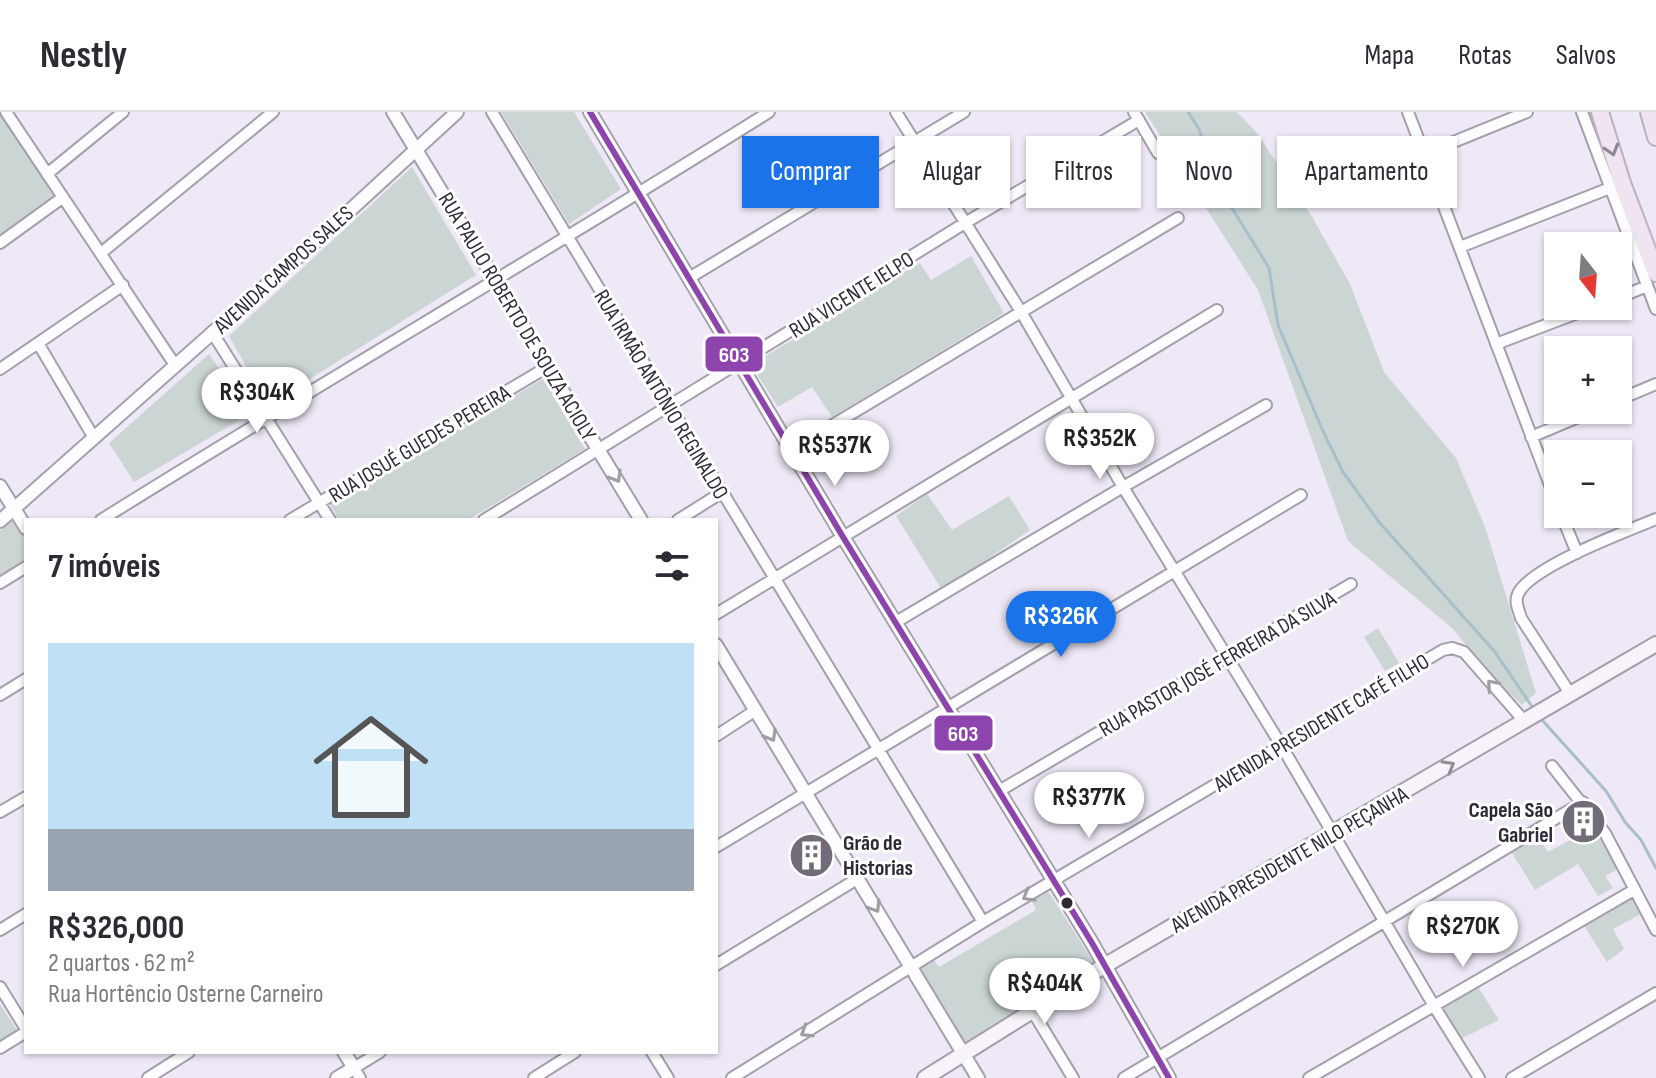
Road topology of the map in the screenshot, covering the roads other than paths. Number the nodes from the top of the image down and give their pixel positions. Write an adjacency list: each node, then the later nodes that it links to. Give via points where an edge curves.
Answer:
1 (6, 112): 25 (street)
2 (123, 112): 25 (street)
3 (273, 112): 36 (street)
4 (393, 112): 22 (street, RUA PAULO ROBERTO DE SOUZA ACIOLY)
5 (457, 112): 22 (street, AVENIDA CAMPOS SALES)
6 (492, 112): 33 (street, RUA IRMÃO ANTÔNIO REGINALDO)
7 (590, 112): 27 (street)
8 (769, 112): 27 (street)
9 (896, 112): 17 (street)
10 (964, 112): 18 (street)
11 (1408, 112): 19 (street)
12 (1527, 112): 21 (street)
13 (1582, 112): 26 (street)
14 (1649, 112): 20 (highway)
15 (1601, 115): 26 (highway, one-way to 26)
16 (1136, 116): 23 (street); 32 (street, RUA VICENTE IELPO)
17 (910, 136)
18 (924, 136)
19 (1417, 136)
20 (1656, 137)
21 (1457, 142)
22 (415, 148): 38 (street, RUA PAULO ROBERTO DE SOUZA ACIOLY); 46 (street, AVENIDA CAMPOS SALES)
23 (1157, 151)
24 (895, 153): 37 (street)
25 (47, 174): 28 (street)
26 (1616, 185): 35 (street); 39 (highway)
27 (639, 194): 33 (street); 37 (street)
28 (62, 198): 34 (street); 36 (street)
29 (956, 208): 32 (street)
30 (1445, 208): 35 (street)
31 (1178, 218): 43 (street)
32 (965, 223): 43 (street); 49 (street, RUA VICENTE IELPO)
33 (567, 238): 38 (street); 57 (street, RUA IRMÃO ANTÔNIO REGINALDO)
34 (0, 243)
35 (1460, 247): 48 (street)
36 (101, 253): 40 (street)
37 (689, 278): 49 (street)
38 (497, 279): 51 (street, RUA PAULO ROBERTO DE SOUZA ACIOLY); 58 (street)
39 (1652, 280): 41 (street); 42 (street)
40 (123, 285): 47 (street); 50 (street)
41 (1632, 291)
42 (1656, 309)
43 (1020, 310): 55 (street); 63 (street)
44 (1217, 310): 55 (street)
45 (1559, 320): 48 (street)
46 (212, 332): 50 (street, AVENIDA CAMPOS SALES); 58 (street)
47 (38, 343): 52 (street); 61 (street)
48 (1496, 344): 60 (street)
49 (739, 363): 57 (street, RUA VICENTE IELPO); 63 (street)
50 (175, 365): 61 (street, AVENIDA CAMPOS SALES)
51 (549, 366): 62 (street, RUA PAULO ROBERTO DE SOUZA ACIOLY); 69 (street, RUA JOSUÉ GUEDES PEREIRA)
52 (0, 369)
53 (1656, 384): 54 (street)
54 (1632, 394)
55 (1071, 397): 66 (street); 81 (street)
56 (1266, 405): 66 (street)
57 (669, 406): 62 (street, RUA VICENTE IELPO); 67 (street, RUA IRMÃO ANTÔNIO REGINALDO)
58 (266, 417): 69 (street); 71 (street)
59 (1562, 424): 60 (street)
60 (1531, 437): 64 (street)
61 (94, 438): 70 (street, AVENIDA CAMPOS SALES)
62 (600, 450): 74 (street, RUA VICENTE IELPO); 75 (street, RUA PAULO ROBERTO DE SOUZA ACIOLY, one-way to 75)
63 (791, 450): 81 (street)
64 (1544, 470)
65 (0, 486): 70 (street)
66 (1123, 487): 84 (street); 89 (street)
67 (721, 493): 76 (street); 85 (street, RUA IRMÃO ANTÔNIO REGINALDO)
68 (1301, 495): 84 (street)
69 (319, 502): 72 (street, RUA JOSUÉ GUEDES PEREIRA); 73 (street)
70 (14, 509): 78 (street, AVENIDA CAMPOS SALES); 79 (street)
71 (104, 518)
72 (293, 518)
73 (329, 518)
74 (487, 518)
75 (640, 518)
76 (681, 518)
77 (1656, 519): 82 (street)
78 (0, 521)
79 (24, 525)
80 (1567, 528): 82 (street)
81 (843, 537): 85 (street); 89 (street)
82 (1577, 553): 95 (street, via 1533,578 1517,598 1521,618)
83 (24, 568): 86 (street)
84 (1174, 573): 92 (street); 96 (street)
85 (775, 579): 88 (street); 101 (street, RUA IRMÃO ANTÔNIO REGINALDO)
86 (0, 583)
87 (1351, 584): 92 (street, RUA PASTOR JOSÉ FERREIRA DA SILVA)
88 (718, 613)
89 (896, 622): 96 (street)
90 (1656, 644): 95 (main road, AVENIDA PRESIDENTE NILO PEÇANHA)
91 (718, 648): 97 (street)
92 (1227, 658): 100 (street); 103 (street, RUA PASTOR JOSÉ FERREIRA DA SILVA)
93 (24, 680): 94 (street)
94 (0, 695)
95 (1571, 695): 98 (main road, AVENIDA PRESIDENTE NILO PEÇANHA)
96 (948, 708): 101 (street); 103 (street)
97 (756, 710): 99 (street); 104 (street, one-way to 104)
98 (1525, 722): 100 (street, AVENIDA PRESIDENTE CAFÉ FILHO, one-way to 100, via 1464,652 1452,648); 108 (main road, AVENIDA PRESIDENTE NILO PEÇANHA, one-way to 98)
99 (718, 735)
100 (1281, 745): 108 (street); 111 (street, AVENIDA PRESIDENTE CAFÉ FILHO)
101 (877, 750): 104 (street); 115 (street, RUA IRMÃO ANTÔNIO REGINALDO)
102 (1552, 766): 106 (street)
103 (999, 791): 111 (street)
104 (803, 793): 109 (street); 110 (street)
105 (24, 798): 107 (street)
106 (1583, 802): 112 (street); 114 (street)
107 (0, 812)
108 (1333, 833): 114 (street); 119 (main road, AVENIDA PRESIDENTE NILO PEÇANHA)
109 (718, 846)
110 (857, 879): 118 (street); 120 (street, one-way to 120)
111 (1053, 881): 115 (street, AVENIDA PRESIDENTE CAFÉ FILHO, one-way to 115); 119 (street)
112 (1634, 890): 117 (street); 123 (street)
113 (24, 915): 116 (street)
114 (1383, 921): 123 (street); 134 (street)
115 (983, 922): 120 (street, AVENIDA PRESIDENTE CAFÉ FILHO)
116 (0, 930)
117 (1656, 930)
118 (718, 964)
119 (1104, 966): 124 (main road, AVENIDA PRESIDENTE NILO PEÇANHA); 134 (street)
120 (912, 967): 133 (street); 140 (street, AVENIDA PRESIDENTE CAFÉ FILHO, one-way to 140)
121 (0, 987): 125 (street)
122 (1656, 993): 148 (street)
123 (1434, 1006): 146 (street); 147 (street)
124 (1033, 1012): 133 (main road, AVENIDA PRESIDENTE NILO PEÇANHA); 143 (street)
125 (24, 1028)
126 (24, 1032): 127 (street)
127 (0, 1048)
128 (186, 1054): 136 (street)
129 (345, 1054): 135 (street)
130 (378, 1054): 135 (street)
131 (572, 1054): 138 (street)
132 (653, 1054): 139 (street)
133 (965, 1054): 141 (main road, AVENIDA PRESIDENTE NILO PEÇANHA); 142 (street)
134 (1157, 1058): 144 (street); 145 (street)
135 (357, 1073): 137 (street)
136 (148, 1078)
137 (337, 1078)
138 (534, 1078)
139 (668, 1078)
140 (732, 1078)
141 (925, 1078)
142 (978, 1078)
143 (1073, 1078)
144 (1124, 1078)
145 (1169, 1078)
146 (1309, 1078)
147 (1479, 1078)
148 (1512, 1078)

